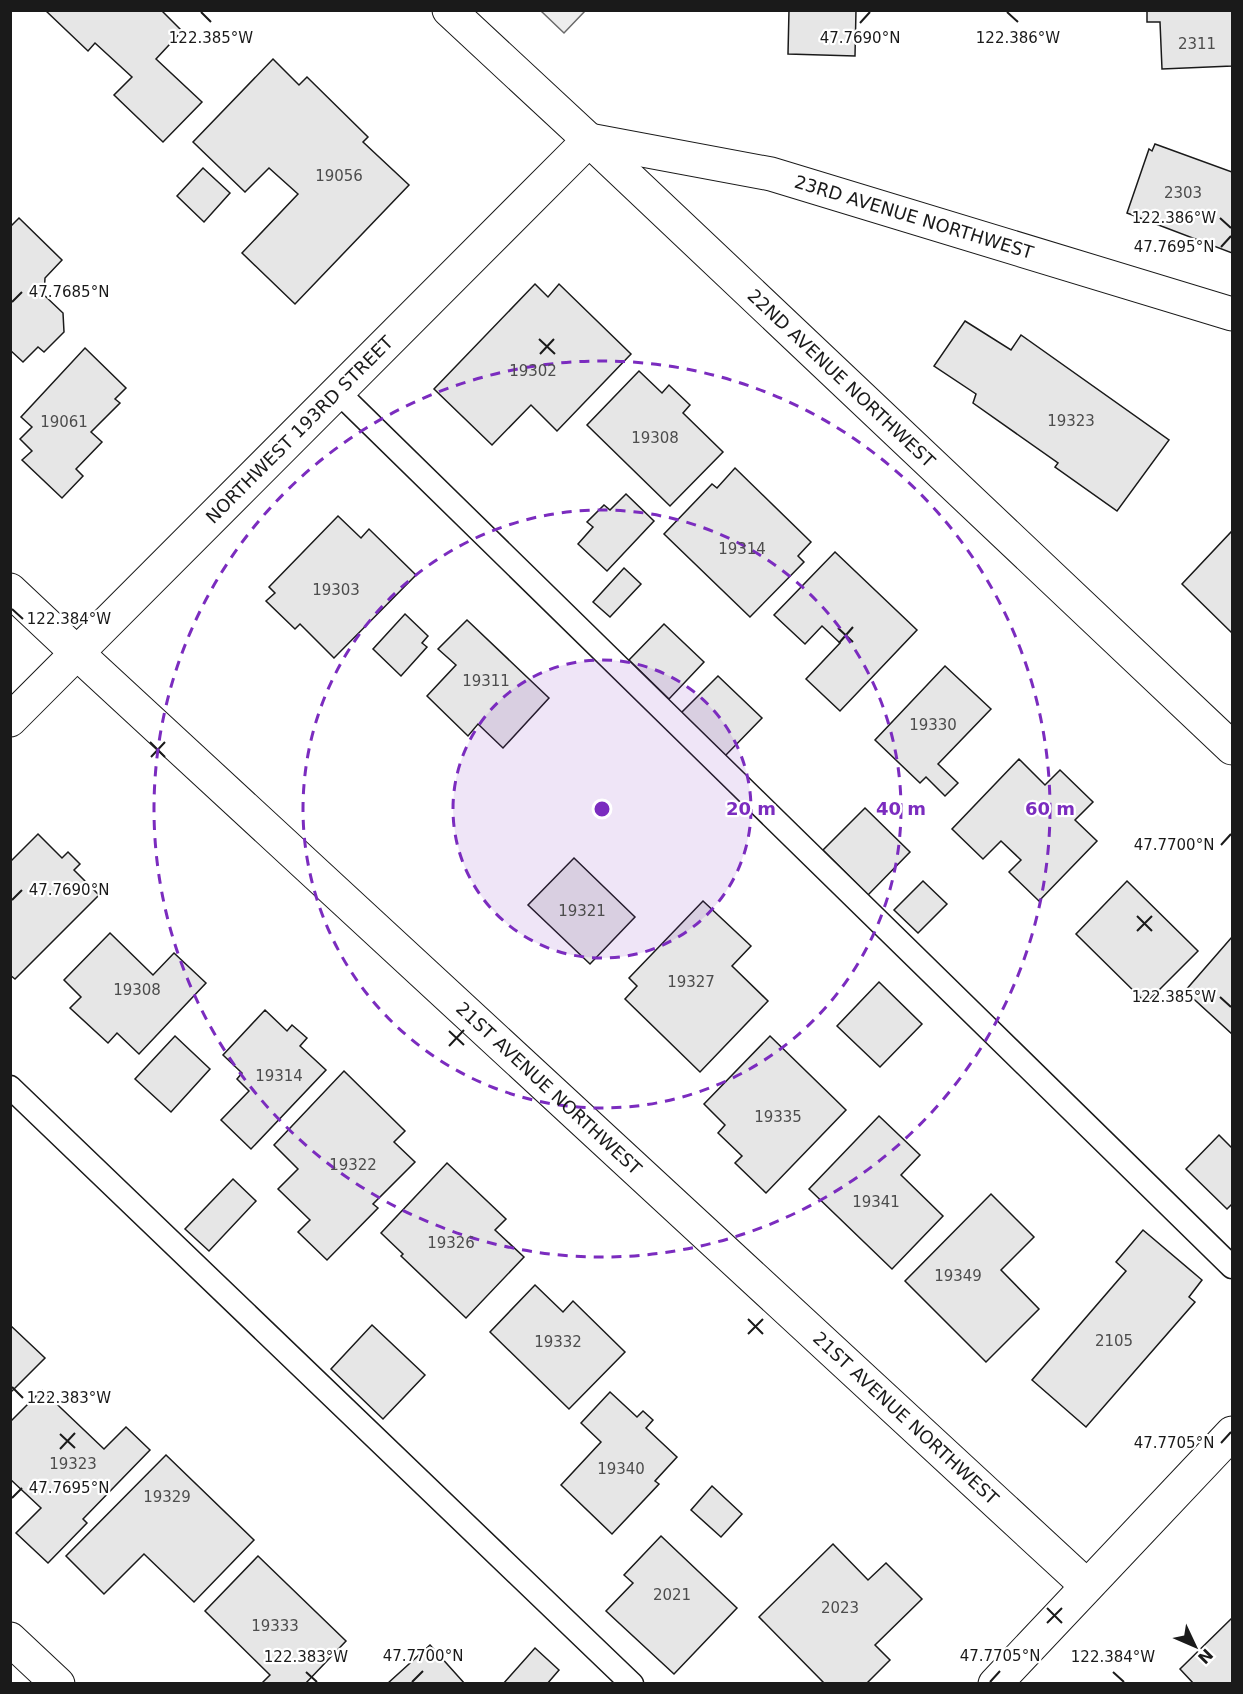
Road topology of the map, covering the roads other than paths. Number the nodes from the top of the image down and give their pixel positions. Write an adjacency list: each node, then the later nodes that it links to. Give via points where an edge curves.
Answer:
1 (449, 10): 2 (street, 22ND AVENUE NORTHWEST)
2 (589, 140): 3 (street, 23RD AVENUE NORTHWEST, via 771,174); 4 (street, NORTHWEST 193RD STREET); 8 (street, 22ND AVENUE NORTHWEST)
3 (1233, 314)
4 (338, 392): 6 (street, NORTHWEST 193RD STREET); 10 (lane)
5 (10, 590): 6 (street, 21ST AVENUE NORTHWEST)
6 (76, 653): 7 (street, NORTHWEST 193RD STREET); 12 (street, 21ST AVENUE NORTHWEST)
7 (10, 720)
8 (1233, 748)
9 (10, 1087): 15 (lane)
10 (1233, 1267)
11 (1232, 1433): 12 (street)
12 (1087, 1586): 16 (street)
13 (10, 1639): 14 (street)
14 (58, 1683)
15 (632, 1683)
16 (995, 1683)

